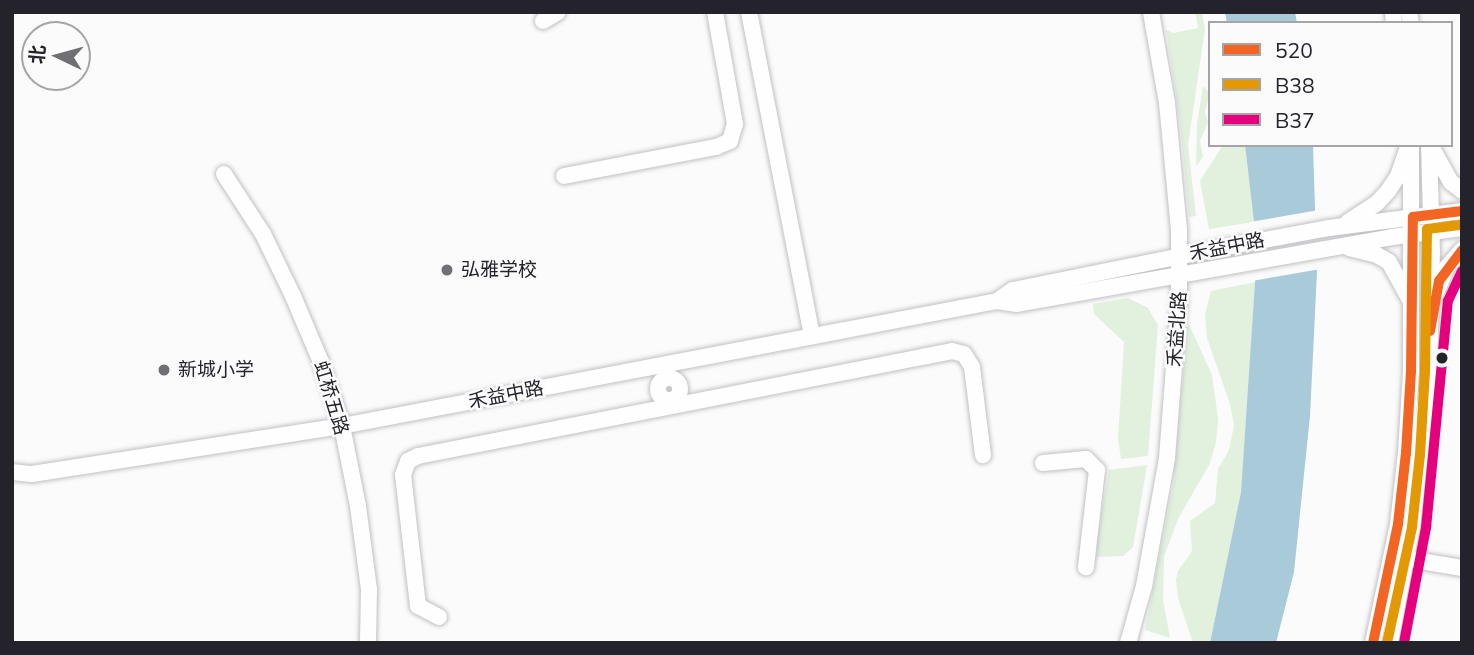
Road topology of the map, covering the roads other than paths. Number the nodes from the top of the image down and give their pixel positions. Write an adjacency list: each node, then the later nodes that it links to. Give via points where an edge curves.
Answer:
1 (558, 12): 5 (street)
2 (715, 12): 11 (street, via 735,124 730,141)
3 (749, 12): 27 (street)
4 (1151, 12): 22 (street, 禾益北路, via 1167,103)
5 (543, 21)
6 (1409, 147): 16 (street, via 1398,176 1376,204 1348,223)
7 (1410, 147): 15 (street)
8 (1430, 147): 14 (street)
9 (1431, 147): 12 (street, via 1442,169)
10 (224, 174): 30 (street, 虹桥五路, via 262,234 293,296)
11 (564, 176)
12 (1462, 191)
13 (1462, 211): 14 (street, 禾益中路)
14 (1431, 215): 15 (street, 禾益中路); 18 (street)
15 (1413, 217): 16 (street, 禾益中路); 19 (street)
16 (1329, 228): 22 (street, 禾益中路)
17 (1462, 228): 18 (street, 禾益中路)
18 (1432, 232): 19 (street, 禾益中路); 26 (street)
19 (1413, 234): 20 (street, 禾益中路); 25 (street)
20 (1333, 248): 23 (street, 禾益中路); 25 (street, via 1363,250 1389,262 1405,287)
21 (1462, 250): 26 (street, via 1439,281)
22 (1180, 256): 23 (street, 禾益北路); 24 (street, 禾益中路, via 1013,290)
23 (1180, 275): 24 (street, 禾益中路, via 1016,304); 39 (street, 禾益北路, via 1167,458)
24 (998, 301): 27 (street, 禾益中路)
25 (1412, 317): 34 (street)
26 (1430, 318): 34 (street, via 1429,373)
27 (812, 336): 28 (street, 禾益中路)
28 (667, 371): 29 (street, via 659,391); 30 (street, 禾益中路)
29 (672, 403): 31 (street, via 956,351 967,357 972,367); 37 (street, via 408,461 403,479 418,606)
30 (341, 426): 33 (street, 禾益中路, via 32,474); 38 (street, 虹桥五路, via 369,589)
31 (983, 455)
32 (1043, 463): 35 (street, via 1086,459 1097,470)
33 (12, 472)
34 (1399, 557): 36 (street); 40 (street); 41 (street)
35 (1086, 567)
36 (1462, 568)
37 (439, 617)
38 (368, 643)
39 (1129, 643)
40 (1373, 643)
41 (1390, 643)

